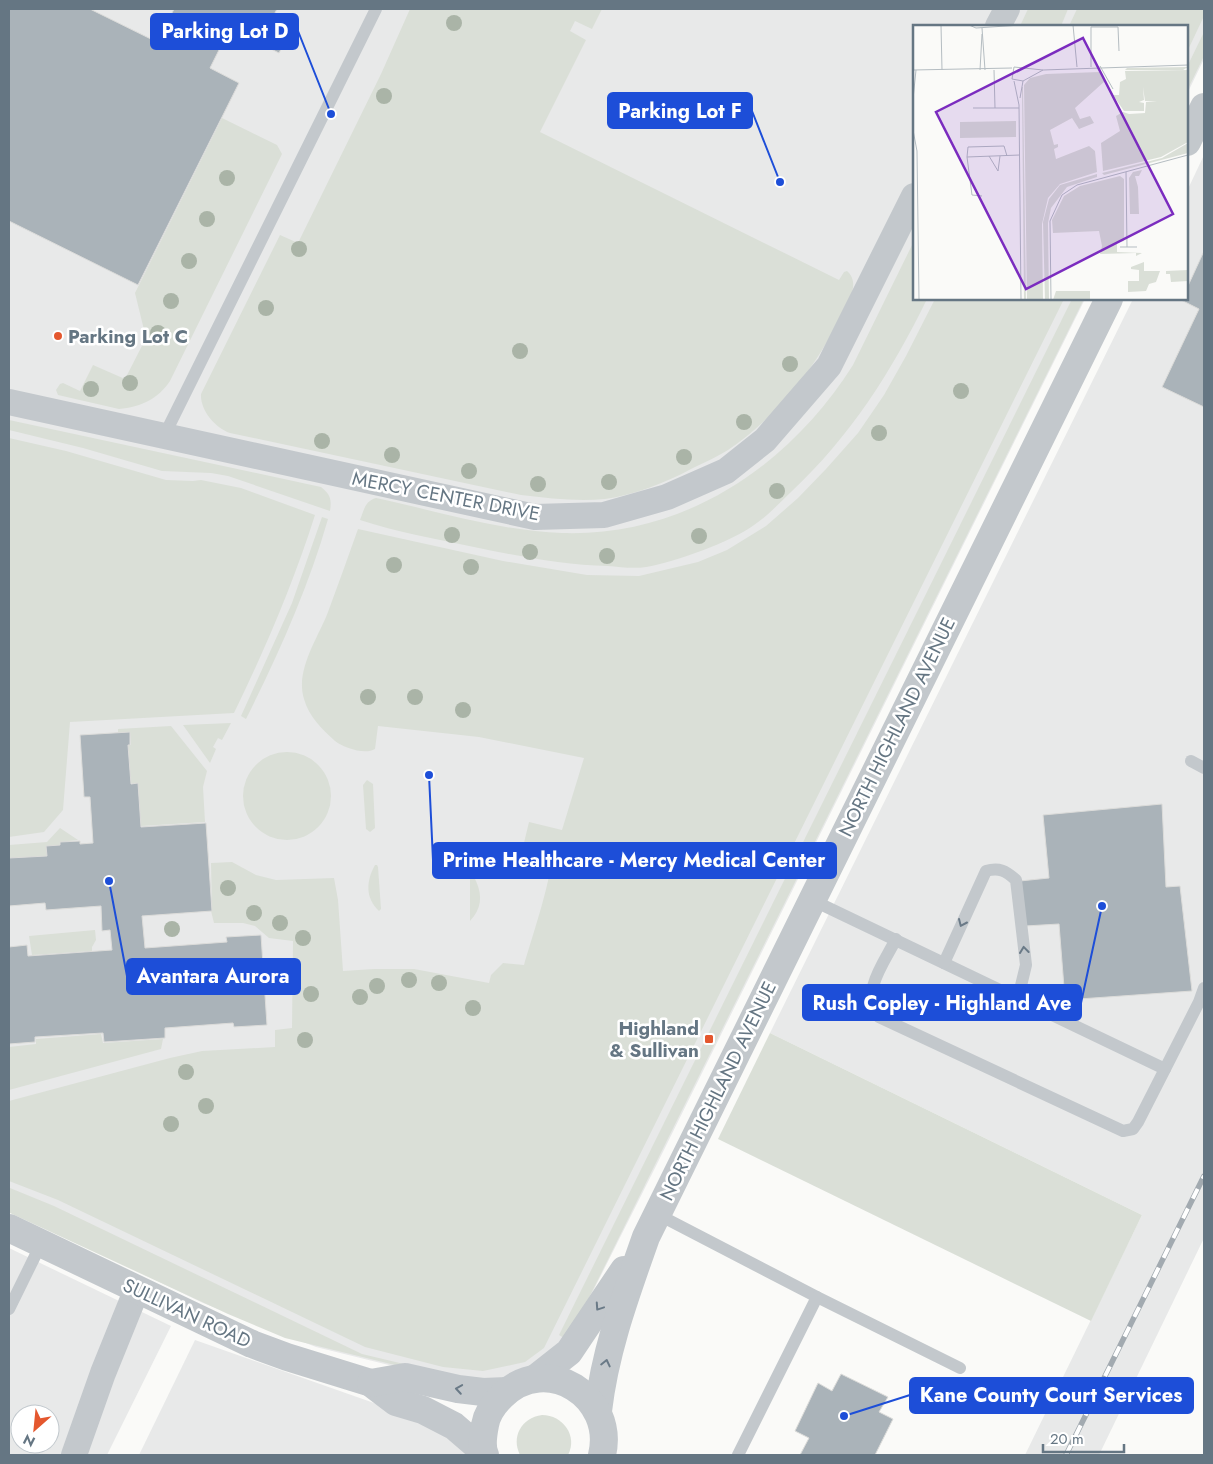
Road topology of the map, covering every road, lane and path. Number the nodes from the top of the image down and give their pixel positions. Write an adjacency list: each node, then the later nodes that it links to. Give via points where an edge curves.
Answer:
1 (376, 9): 9 (lane)
2 (1007, 9): 3 (street)
3 (999, 25)
4 (1204, 107): 5 (street)
5 (1188, 140)
6 (913, 198): 9 (street, MERCY CENTER DRIVE, via 824,373 765,440 726,471 667,497 604,515 535,517)
7 (1109, 300): 12 (street, NORTH HIGHLAND AVENUE)
8 (9, 402): 9 (street, MERCY CENTER DRIVE)
9 (164, 436)
10 (1191, 761): 11 (lane)
11 (1204, 768)
12 (812, 900): 13 (lane); 18 (street, NORTH HIGHLAND AVENUE)
13 (896, 939): 14 (lane); 17 (lane, via 871,988 871,1000 879,1017 1123,1131 1133,1129 1138,1122)
14 (944, 963): 16 (lane); 16 (lane, one-way to 14, via 1026,965 1016,880 1006,871 995,868 986,871)
15 (1204, 988): 17 (lane)
16 (1018, 998): 17 (lane)
17 (1165, 1069)
18 (651, 1226): 22 (lane); 25 (street, NORTH HIGHLAND AVENUE, one-way to 25, via 569,1352); 28 (street, NORTH HIGHLAND AVENUE, one-way to 18, via 616,1322)
19 (9, 1228): 20 (street, SULLIVAN ROAD)
20 (42, 1244): 21 (street, SULLIVAN ROAD); 23 (lane)
21 (137, 1289): 26 (street, SULLIVAN ROAD, via 252,1344); 31 (street)
22 (817, 1298): 24 (lane); 32 (lane)
23 (9, 1308)
24 (960, 1368)
25 (536, 1378): 27 (street, SULLIVAN ROAD); 28 (street, SULLIVAN ROAD, via 555,1379 572,1385 587,1396)
26 (371, 1383): 27 (street, SULLIVAN ROAD, one-way to 26, via 458,1389 405,1377); 30 (street, SULLIVAN ROAD, via 396,1402 423,1410 454,1426)
27 (507, 1390): 30 (street, SULLIVAN ROAD, via 494,1403 486,1418)
28 (598, 1411): 29 (street, SULLIVAN ROAD, via 604,1426)
29 (606, 1451)
30 (484, 1453)
31 (74, 1455)
32 (738, 1455)

